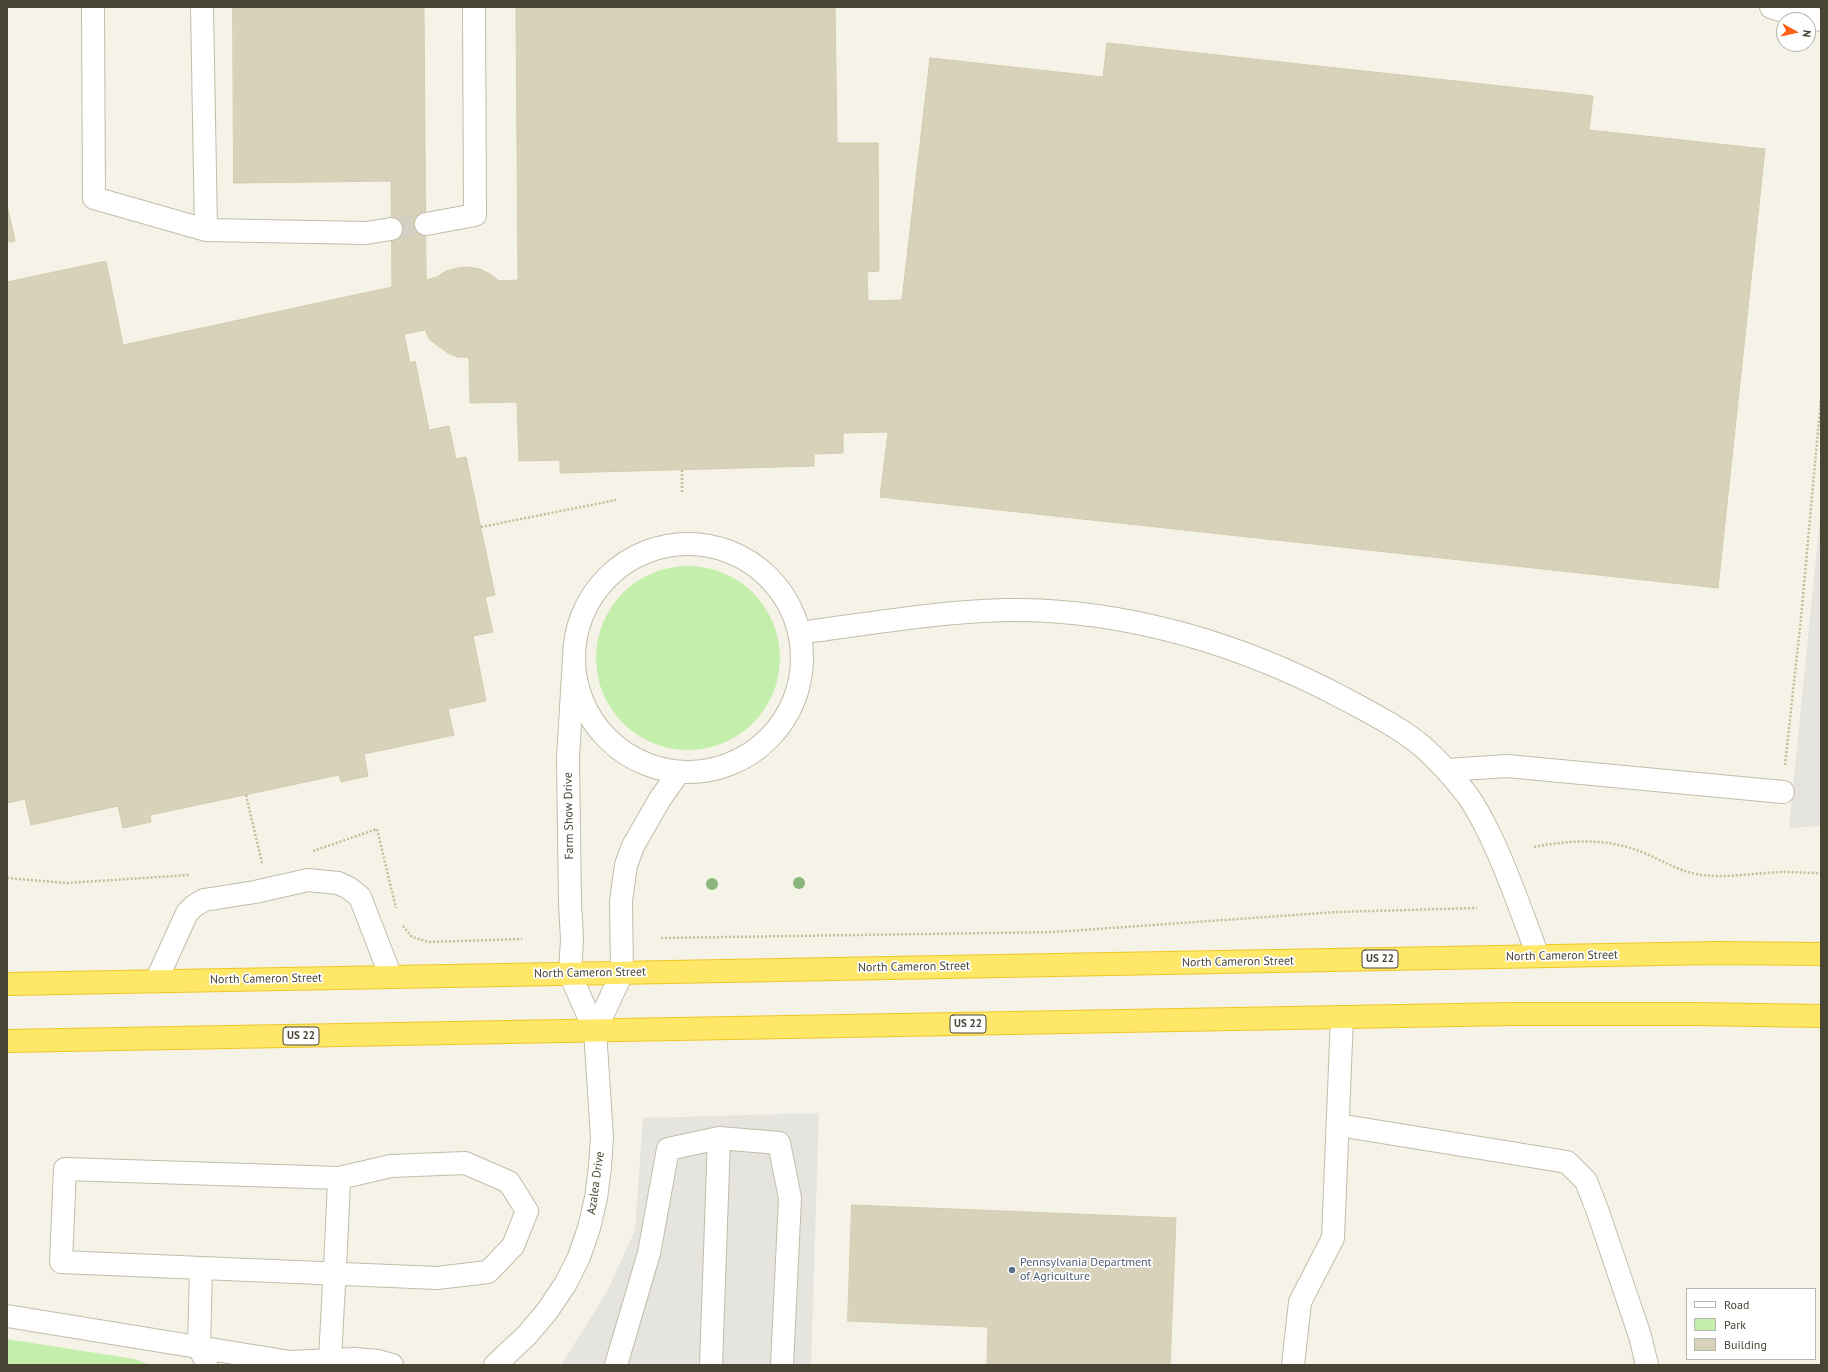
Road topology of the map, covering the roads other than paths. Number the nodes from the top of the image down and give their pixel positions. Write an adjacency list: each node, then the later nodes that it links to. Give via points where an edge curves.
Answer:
1 (93, 7): 8 (street, via 94,198)
2 (202, 7): 8 (street)
3 (474, 7): 6 (street, via 475,215)
4 (1771, 7): 5 (street)
5 (1821, 20)
6 (426, 224)
7 (391, 229): 8 (street, via 366,233)
8 (206, 230)
9 (799, 633): 10 (street, via 792,610 784,596 764,572 744,558 722,548 699,544 675,544 652,549 630,559 611,573 595,591 584,612); 11 (street, via 942,614 1006,610 1068,613 1134,622 1197,638 1264,660 1324,688 1374,714 1421,745); 12 (street, via 802,656 800,680 793,703 781,724 765,742 746,756 724,766)
10 (574, 658): 12 (street, via 577,682 584,705 596,726 632,757); 17 (street, Farm Show Drive, via 568,758 572,939)
11 (1447, 770): 13 (street, via 1507,766); 15 (street, via 1469,798 1503,861)
12 (679, 772): 16 (street, via 660,799 633,846 626,864 621,901)
13 (1783, 792)
14 (1821, 954): 15 (highway, North Cameron Street / US 22)
15 (1538, 956): 16 (highway, North Cameron Street / US 22)
16 (622, 973): 17 (highway, North Cameron Street / US 22); 23 (street)
17 (570, 974): 18 (highway, North Cameron Street / US 22); 23 (street, Azalea Drive)
18 (391, 977): 19 (highway, North Cameron Street / US 22); 19 (street, via 360,897 338,882 308,880 204,900 194,906 187,913)
19 (156, 981): 20 (highway, North Cameron Street / US 22)
20 (7, 984)
21 (1821, 1016): 22 (highway, US 22, via 1687,1014)
22 (1342, 1017): 23 (highway, US 22); 25 (street)
23 (595, 1031): 24 (highway, US 22); 34 (street, Azalea Drive, via 602,1137 596,1198 589,1228 579,1257 548,1310 527,1335)
24 (7, 1041)
25 (1338, 1125): 38 (street, via 1333,1238 1300,1302); 39 (street, via 1567,1162 1586,1181 1640,1336)
26 (720, 1138): 35 (street, via 668,1149 649,1253); 36 (street); 37 (street, via 779,1143 790,1198)
27 (340, 1178): 28 (street, via 65,1169 61,1262); 29 (street); 29 (street, via 391,1166 465,1163 509,1182 527,1211 513,1246 488,1272 437,1278)
28 (201, 1268): 29 (street); 31 (street)
29 (335, 1273): 32 (street)
30 (7, 1316): 31 (street)
31 (204, 1357): 32 (street, via 290,1362)
32 (330, 1360): 33 (street, via 354,1359)
33 (392, 1365)
34 (495, 1365)
35 (616, 1365)
36 (711, 1365)
37 (782, 1365)
38 (1293, 1365)
39 (1647, 1365)

